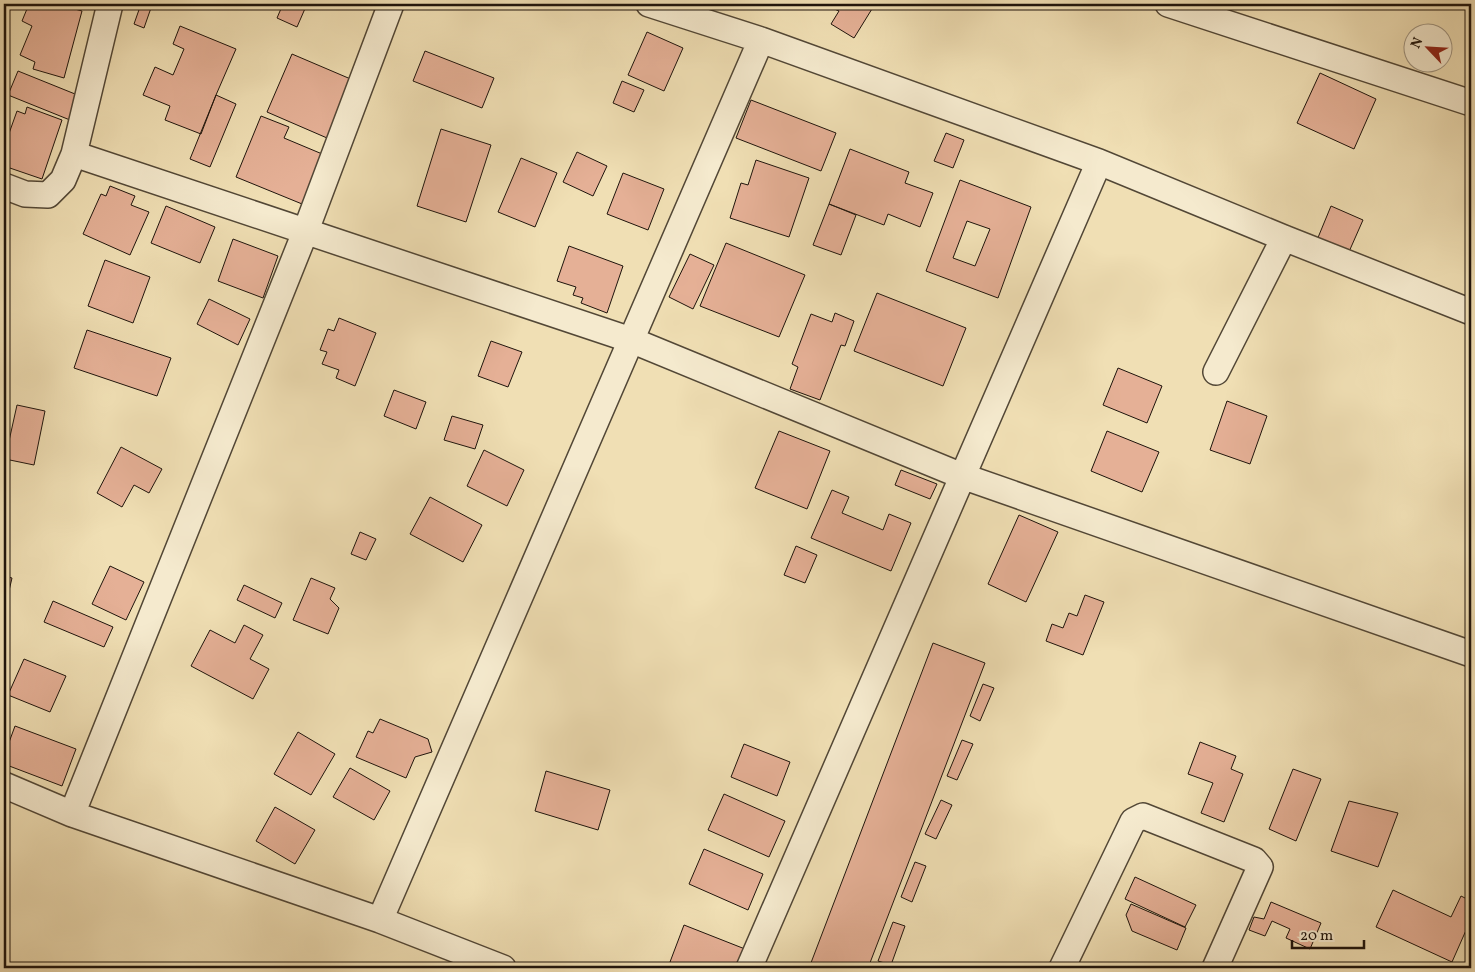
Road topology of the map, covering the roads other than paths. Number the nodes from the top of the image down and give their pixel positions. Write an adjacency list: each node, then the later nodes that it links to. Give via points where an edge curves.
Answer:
1 (110, 4): 7 (street)
2 (391, 4): 10 (street)
3 (649, 4): 5 (street)
4 (1168, 4): 6 (street)
5 (761, 40): 8 (street); 13 (street)
6 (1471, 103)
7 (74, 154): 9 (street, via 63,180 48,195 25,194); 10 (street)
8 (1099, 162): 11 (street); 15 (street)
9 (4, 186)
10 (306, 230): 13 (street); 18 (street)
11 (1284, 238): 12 (street); 14 (street)
12 (1471, 312)
13 (631, 340): 15 (street); 19 (street)
14 (1216, 372)
15 (962, 476): 16 (street); 21 (street)
16 (1471, 654)
17 (4, 785): 18 (street)
18 (72, 814): 19 (street)
19 (380, 920): 20 (street)
20 (503, 968)
21 (749, 968)
22 (1062, 968): 23 (street, via 1133,820 1143,816 1254,860 1260,866)
23 (1215, 968)

